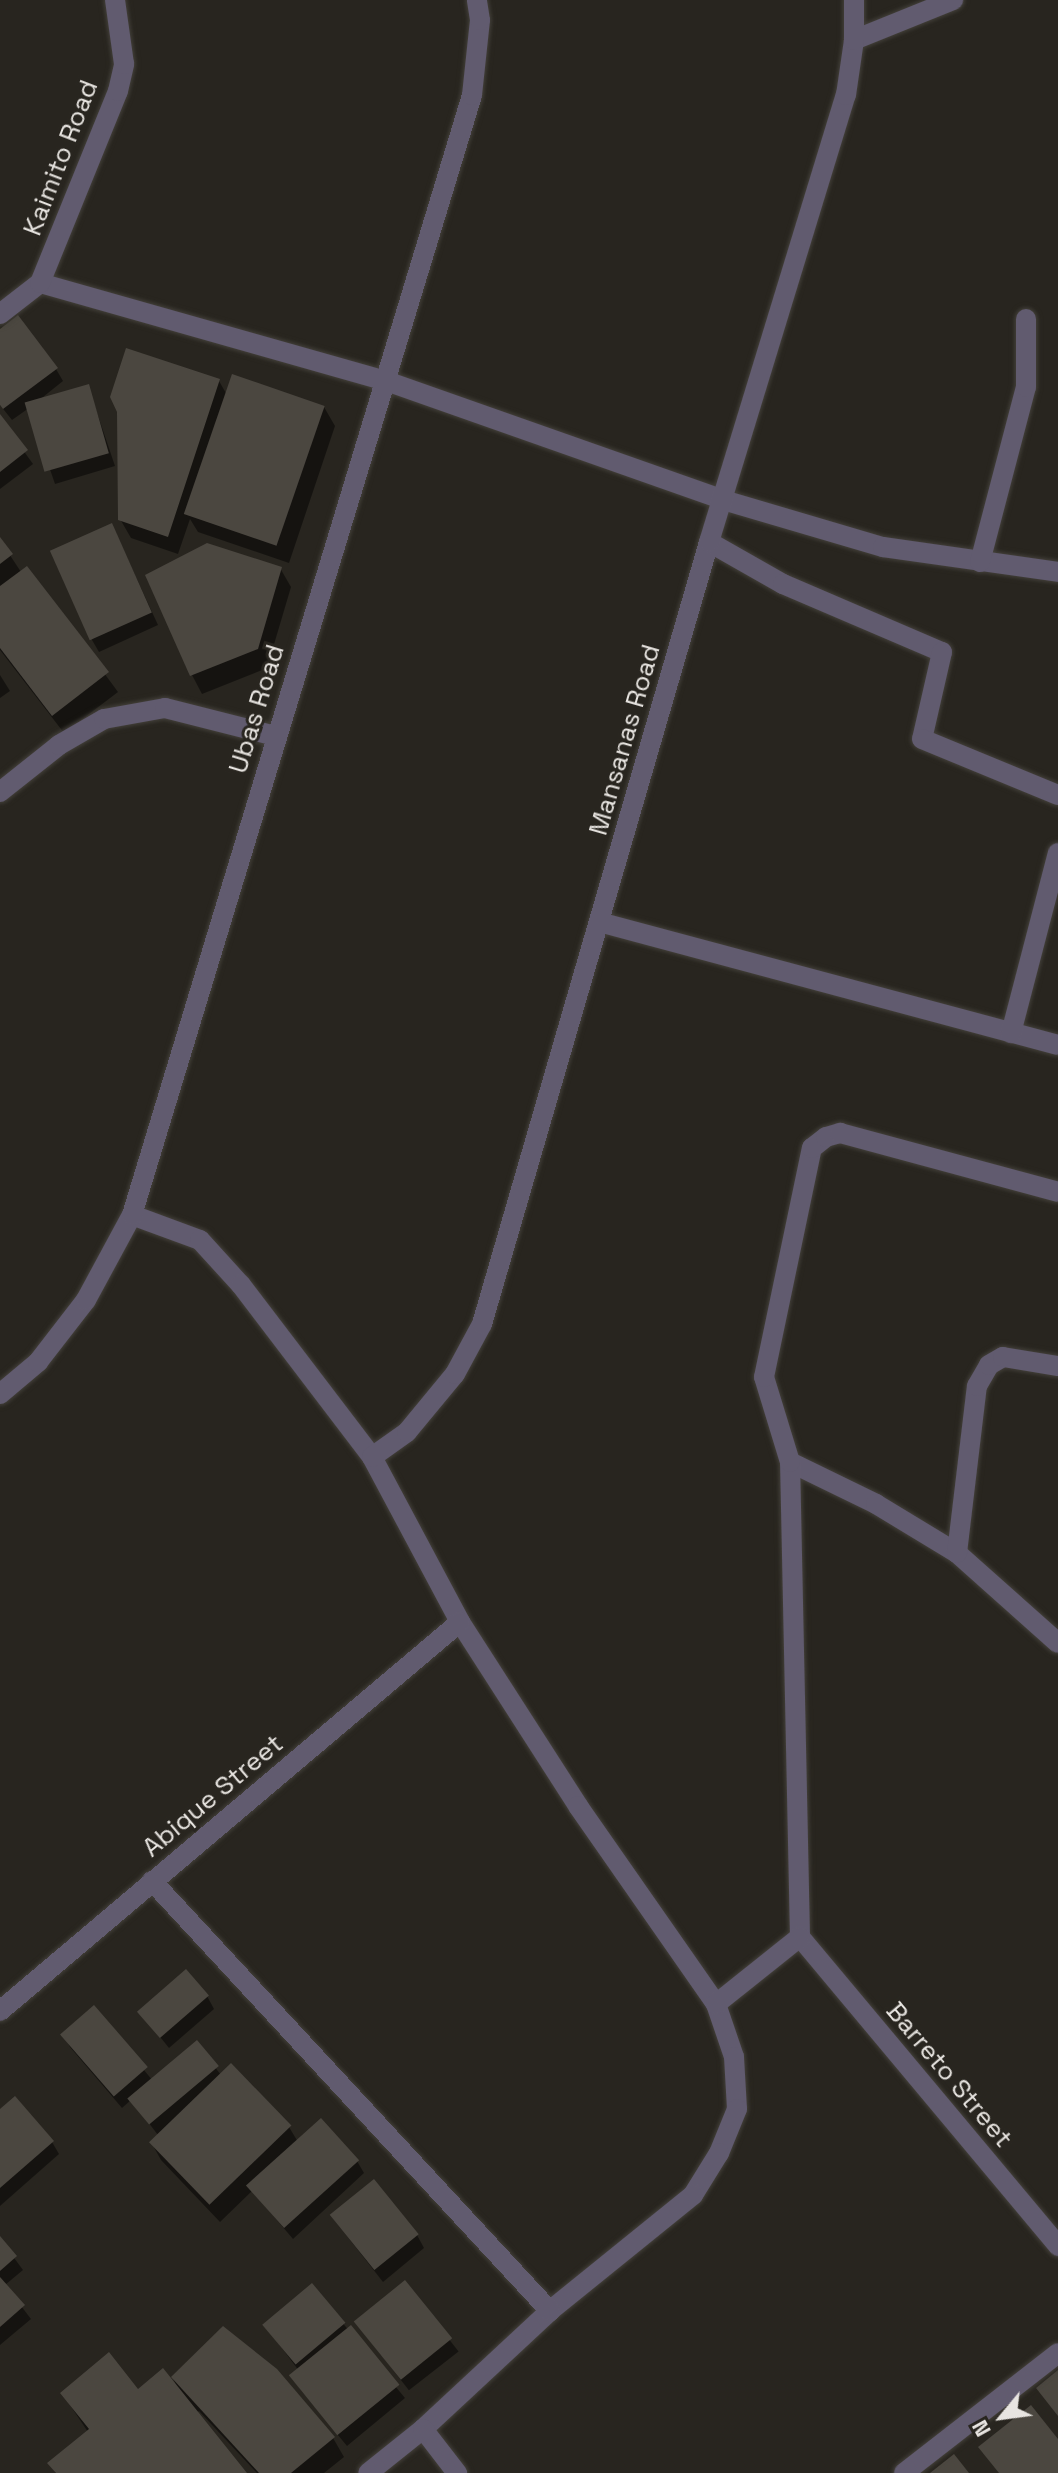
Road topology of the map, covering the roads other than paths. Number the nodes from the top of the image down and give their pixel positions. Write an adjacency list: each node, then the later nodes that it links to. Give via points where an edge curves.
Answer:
1 (115, 0): 6 (street, Kaimito Road, via 124,64 118,91)
2 (477, 0): 9 (street, Ubas Road, via 480,20 472,95)
3 (854, 0): 5 (street, Mansanas Road)
4 (953, 0): 5 (street)
5 (854, 40): 10 (street, Mansanas Road, via 846,95)
6 (40, 283): 7 (street); 9 (street)
7 (0, 314)
8 (1026, 319): 12 (street, via 1026,387)
9 (386, 381): 10 (street); 14 (street, Ubas Road)
10 (723, 500): 11 (street, Mansanas Road); 12 (street, via 883,547)
11 (709, 542): 16 (street, via 783,584 942,652 922,739); 18 (street, Mansanas Road)
12 (980, 562): 13 (street)
13 (1058, 572)
14 (276, 736): 15 (street, via 165,708 104,719 59,745); 22 (street, Ubas Road)
15 (0, 792)
16 (1058, 795)
17 (1058, 853): 19 (street)
18 (599, 922): 19 (street); 25 (street, Mansanas Road, via 482,1324 455,1374 407,1432)
19 (1011, 1033): 20 (street)
20 (1058, 1045)
21 (1058, 1192): 26 (street, via 840,1133 812,1148 764,1377)
22 (132, 1215): 24 (street, Ubas Road, via 86,1300 38,1362); 25 (street, via 200,1240 241,1285)
23 (1058, 1366): 27 (street, via 1003,1357 989,1365 977,1386)
24 (0, 1394)
25 (372, 1457): 28 (street)
26 (790, 1462): 27 (street, via 876,1504); 31 (street)
27 (957, 1553): 29 (street)
28 (460, 1622): 30 (street, Abique Street); 32 (street, via 578,1806)
29 (1053, 1629)
30 (152, 1881): 33 (street, Abique Street); 35 (street)
31 (800, 1937): 32 (street); 34 (street, Barreto Street)
32 (716, 2004): 35 (street, via 734,2057 737,2109 719,2153 693,2195)
33 (0, 2011)
34 (1058, 2246)
35 (550, 2311): 37 (street)
36 (1058, 2353): 40 (street)
37 (423, 2429): 38 (street); 39 (street)
38 (368, 2473)
39 (457, 2473)
40 (904, 2473)

